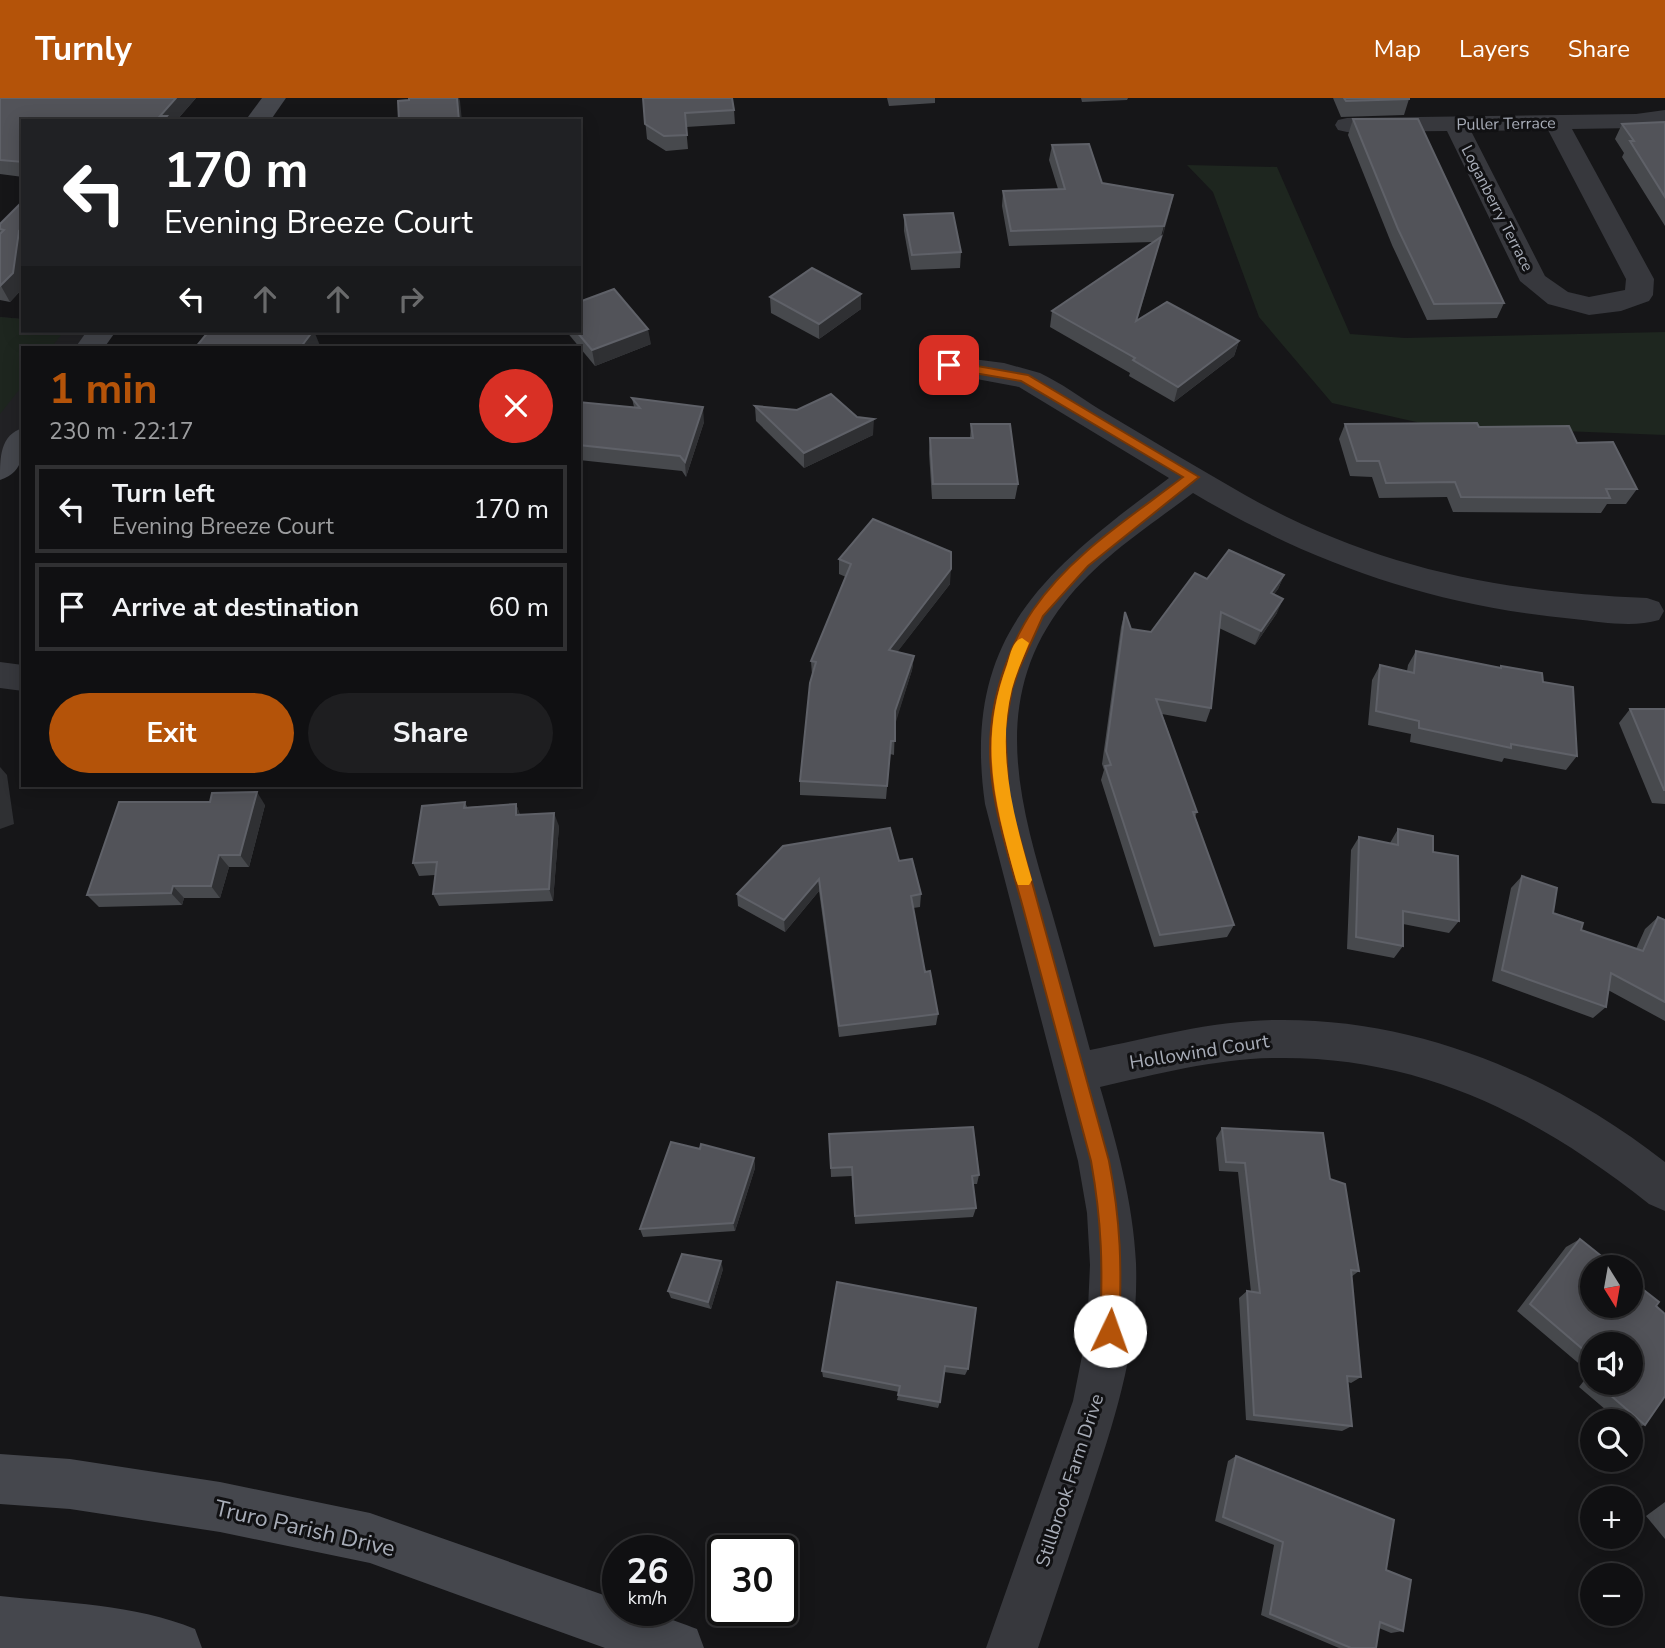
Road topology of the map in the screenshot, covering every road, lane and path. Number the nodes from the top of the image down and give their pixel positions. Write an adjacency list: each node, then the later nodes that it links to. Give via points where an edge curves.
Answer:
1 (274, 98): 3 (street)
2 (1665, 117): 4 (street, Puller Terrace)
3 (258, 119)
4 (1556, 122): 5 (street, Puller Terrace); 5 (street, Loganberry Terrace, via 1640,279 1639,295 1588,306 1558,298 1534,281)
5 (1455, 123): 6 (street, Puller Terrace)
6 (1347, 125)
7 (949, 365): 10 (street, via 1024,377)
8 (21, 441): 9 (street)
9 (0, 469)
10 (1192, 477): 11 (street, via 1281,527 1388,571 1510,600); 14 (street, Stillbrook Farm Drive, via 1058,587 1018,650 1005,689 998,730 1002,799)
11 (1647, 611)
12 (0, 675): 13 (street)
13 (21, 678)
14 (1075, 1072): 15 (street, Hollowind Court, via 1214,1045 1274,1039 1342,1042 1416,1055 1488,1079 1560,1114 1630,1159); 20 (street, Stillbrook Farm Drive, via 1109,1213 1113,1265 1110,1331 1097,1401)
15 (1665, 1189)
16 (0, 1479): 19 (street, Truro Parish Drive, via 70,1484 220,1507 370,1538)
17 (0, 1622): 18 (street, via 121,1635)
18 (176, 1648)
19 (678, 1648)
20 (1012, 1648)

